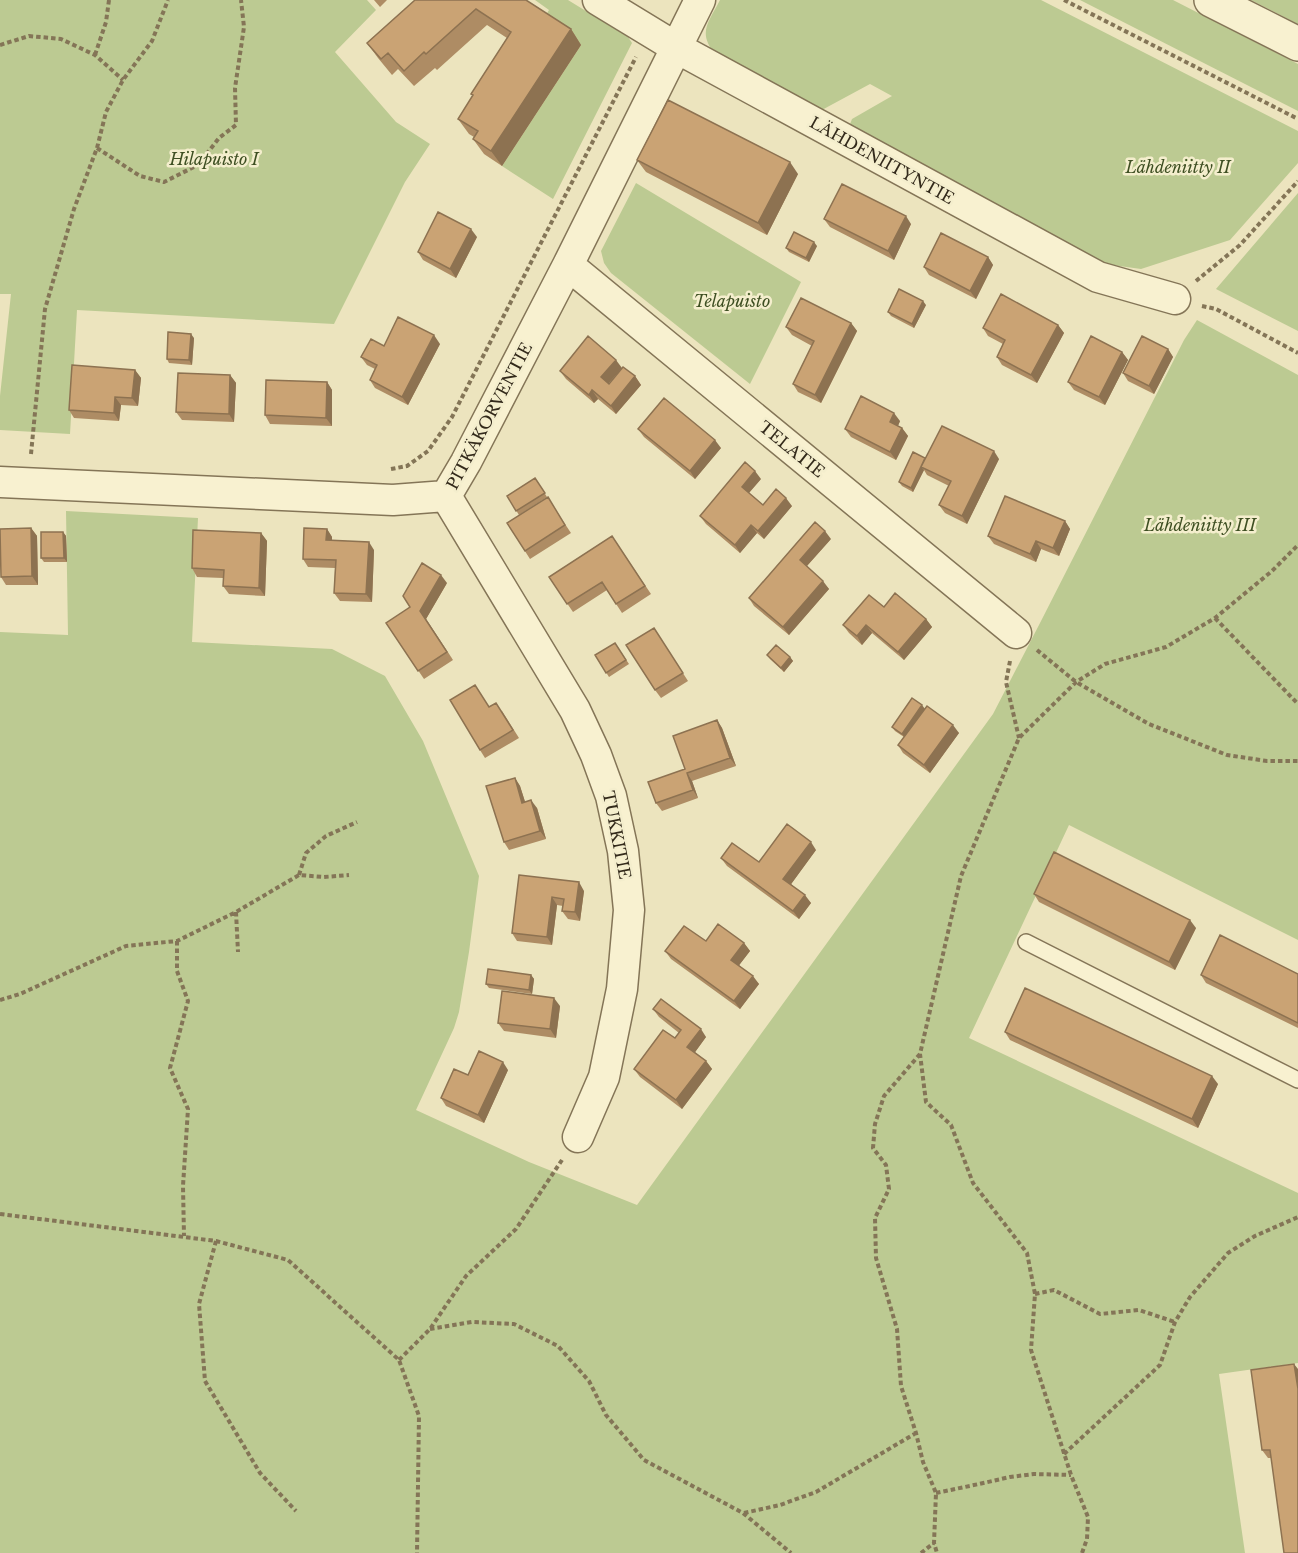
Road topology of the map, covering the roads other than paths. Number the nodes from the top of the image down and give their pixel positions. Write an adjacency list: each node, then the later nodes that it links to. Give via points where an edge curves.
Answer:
1 (598, 0): 5 (street, LÄHDENIITYNTIE)
2 (700, 0): 5 (street, PITKÄKORVENTIE)
3 (1211, 0): 4 (street)
4 (1298, 44)
5 (677, 48): 6 (street, PITKÄKORVENTIE); 7 (street, LÄHDENIITYNTIE, via 1098,277)
6 (568, 266): 9 (street, PITKÄKORVENTIE); 10 (street, TELATIE)
7 (1175, 299)
8 (0, 483): 9 (street, PITKÄKORVENTIE, via 393,500)
9 (446, 496): 13 (street, TUKKITIE, via 575,710 611,796 623,852 629,910 622,989 604,1077)
10 (1016, 633)
11 (1026, 942): 12 (lane)
12 (1298, 1080)
13 (578, 1137)

